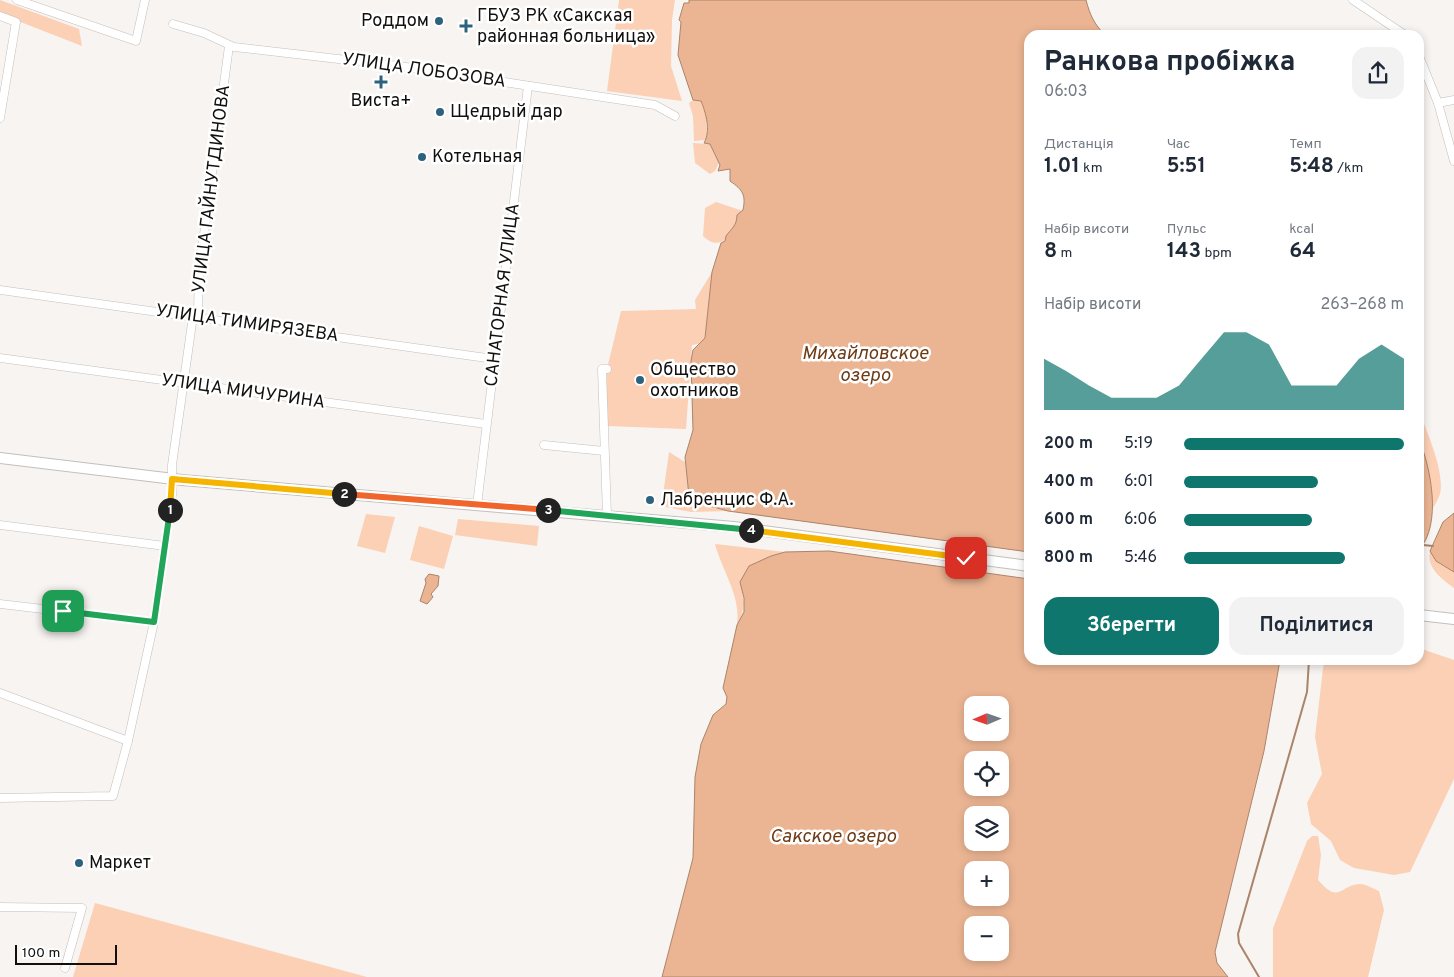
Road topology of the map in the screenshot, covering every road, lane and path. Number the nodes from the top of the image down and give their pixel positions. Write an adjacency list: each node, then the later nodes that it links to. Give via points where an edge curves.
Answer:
1 (17, 0): 2 (street, via 136,41)
2 (145, 0)
3 (1353, 0): 6 (street)
4 (0, 16): 13 (street, via 16,22)
5 (173, 24): 7 (street, УЛИЦА ЛОБОЗОВА, via 204,33)
6 (1398, 30)
7 (228, 45): 9 (street, УЛИЦА ЛОБОЗОВА, via 349,59); 16 (street, УЛИЦА ГАЙНУТДИНОВА, via 199,272 198,312)
8 (1424, 69): 11 (street)
9 (528, 86): 12 (street, УЛИЦА ЛОБОЗОВА, via 655,105); 18 (street, САНАТОРНАЯ УЛИЦА)
10 (1454, 100): 11 (street)
11 (1438, 104): 14 (street)
12 (676, 116)
13 (0, 118)
14 (1454, 161)
15 (0, 290): 16 (street, УЛИЦА ТИМИРЯЗЕВА)
16 (193, 316): 18 (street, УЛИЦА ТИМИРЯЗЕВА); 20 (street, УЛИЦА ГАЙНУТДИНОВА)
17 (0, 358): 20 (street, УЛИЦА МИЧУРИНА)
18 (494, 359): 21 (street, САНАТОРНАЯ УЛИЦА)
19 (607, 369): 23 (street, via 602,369)
20 (183, 384): 21 (street, УЛИЦА МИЧУРИНА); 25 (street, УЛИЦА ГАЙНУТДИНОВА)
21 (486, 424): 26 (street, САНАТОРНАЯ УЛИЦА)
22 (544, 445): 23 (street)
23 (604, 451): 27 (street)
24 (0, 458): 25 (main road)
25 (172, 479): 26 (main road); 29 (street, УЛИЦА ГАЙНУТДИНОВА)
26 (477, 505): 27 (main road)
27 (607, 515): 30 (main road, via 734,527)
28 (0, 525): 29 (street)
29 (165, 546): 34 (street, УЛИЦА ГАЙНУТДИНОВА)
30 (1024, 565)
31 (0, 604): 34 (street)
32 (1424, 616): 33 (main road)
33 (1454, 619)
34 (154, 622): 36 (street, УЛИЦА ГАЙНУТДИНОВА)
35 (0, 693): 36 (street)
36 (128, 742): 37 (street, УЛИЦА ГАЙНУТДИНОВА, via 113,796)
37 (0, 798)
38 (0, 907): 39 (street, via 82,908)
39 (65, 968)

